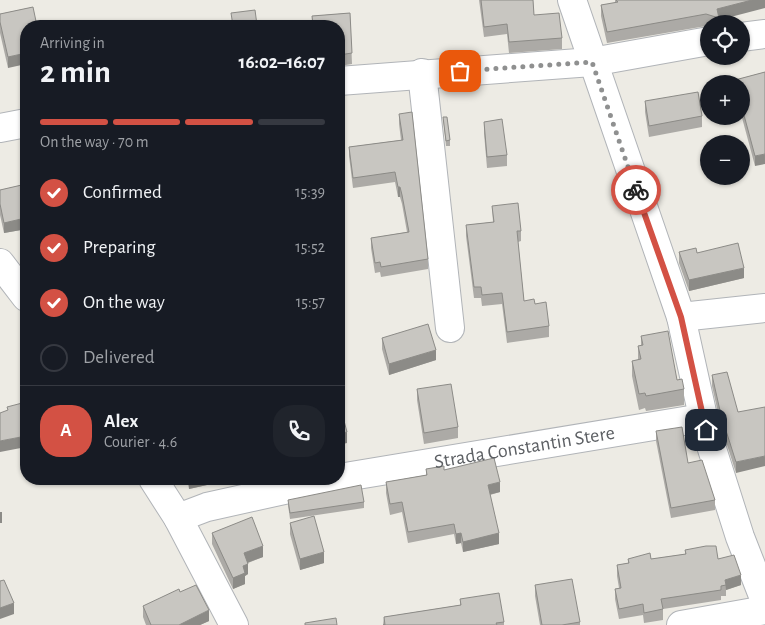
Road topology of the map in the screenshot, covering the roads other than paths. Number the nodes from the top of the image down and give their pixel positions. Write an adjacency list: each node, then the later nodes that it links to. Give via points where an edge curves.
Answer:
1 (572, 0): 5 (street)
2 (765, 34): 3 (street)
3 (750, 36)
4 (700, 43): 5 (street)
5 (592, 62): 6 (street); 13 (street)
6 (422, 74): 7 (street); 14 (street)
7 (345, 80)
8 (20, 124): 9 (street)
9 (0, 128)
10 (0, 263): 11 (street)
11 (20, 289)
12 (765, 308): 13 (street)
13 (681, 317): 15 (street)
14 (450, 328)
15 (706, 430): 16 (street, Strada Constantin Stere, via 690,420); 20 (street, via 740,537)
16 (345, 477)
17 (156, 485): 19 (street)
18 (307, 485): 19 (street, via 207,507)
19 (178, 518): 22 (street)
20 (765, 601)
21 (765, 610): 23 (street)
22 (234, 625)
23 (681, 625)

